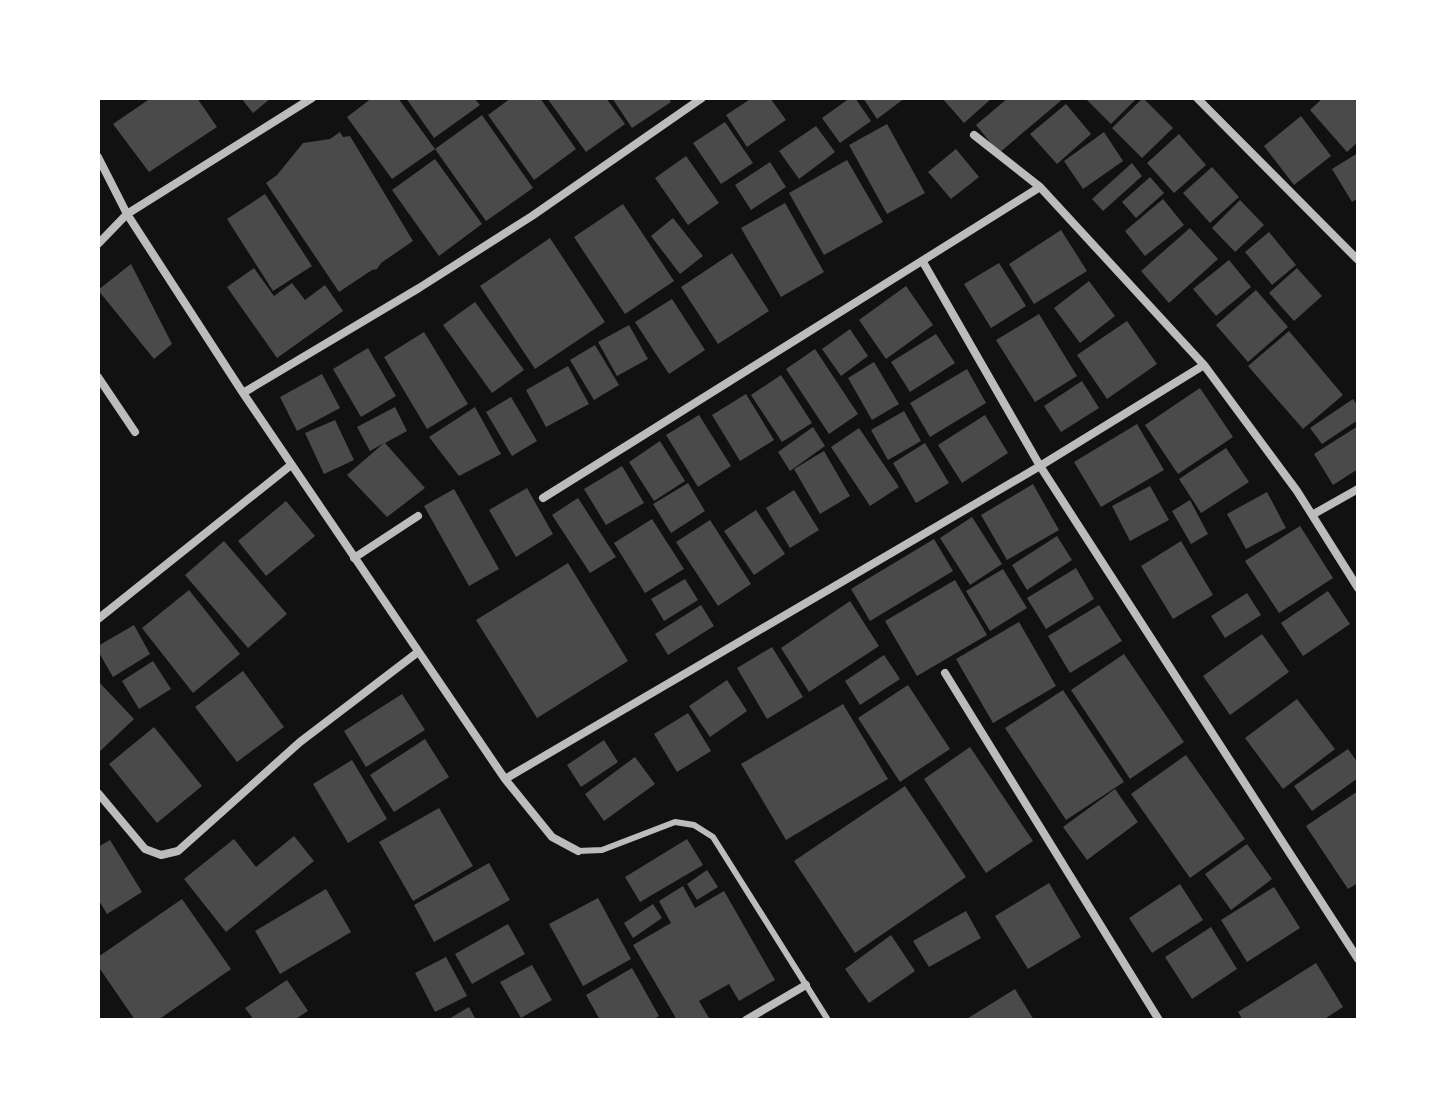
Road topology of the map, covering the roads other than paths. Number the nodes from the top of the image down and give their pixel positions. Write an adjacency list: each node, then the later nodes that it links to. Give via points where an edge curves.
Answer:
1 (312, 98): 7 (street)
2 (702, 98): 13 (street, via 532,216)
3 (1197, 98): 9 (street)
4 (974, 135): 6 (street)
5 (98, 157): 7 (street)
6 (1040, 187): 10 (street); 11 (street)
7 (127, 214): 8 (street); 13 (street)
8 (98, 244)
9 (1358, 260)
10 (923, 262): 16 (street); 18 (street)
11 (1204, 365): 16 (street); 19 (street)
12 (98, 377): 14 (street)
13 (243, 393): 15 (street)
14 (135, 432)
15 (291, 465): 21 (street); 23 (street)
16 (1040, 466): 26 (street); 29 (street)
17 (1358, 489): 19 (street)
18 (543, 498)
19 (1312, 515): 22 (street)
20 (418, 516): 21 (street)
21 (354, 558): 24 (street)
22 (1358, 588)
23 (98, 619)
24 (418, 652): 26 (street); 27 (street, via 300,742 178,851 161,855 145,849)
25 (945, 673): 33 (street)
26 (505, 779): 28 (street, via 552,837)
27 (98, 793)
28 (578, 851): 30 (lane, via 602,850 675,822 694,825 713,837)
29 (1358, 959)
30 (806, 985): 31 (street); 32 (lane)
31 (746, 1020)
32 (828, 1020)
33 (1159, 1020)

